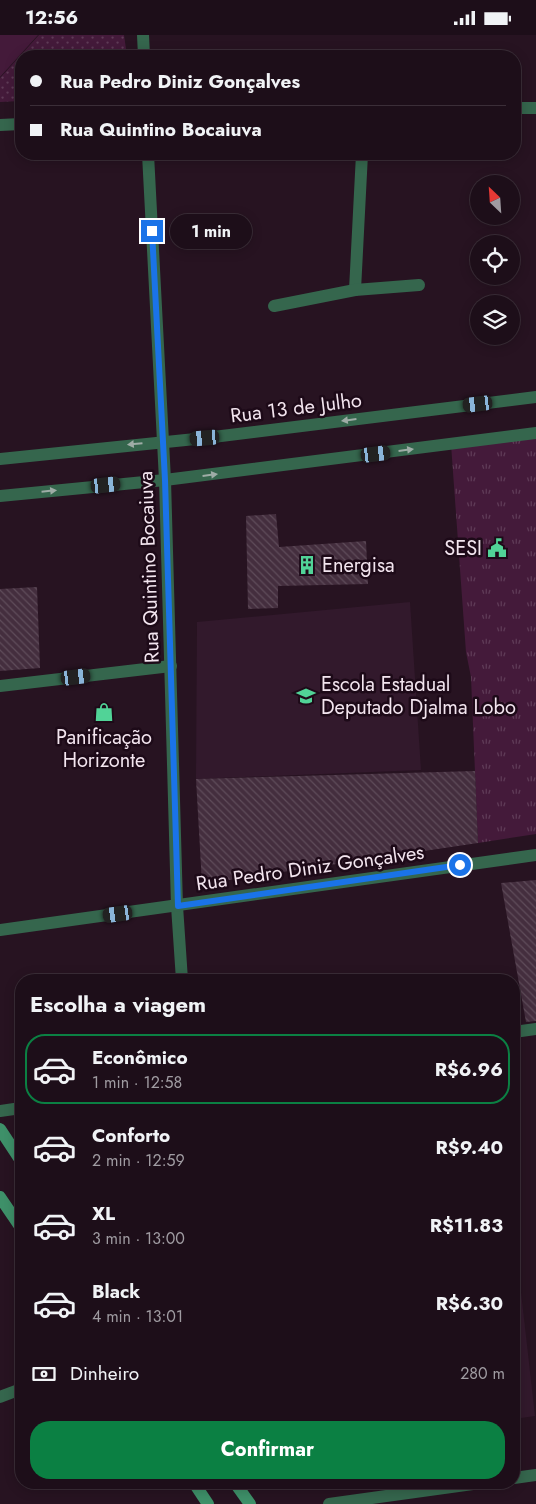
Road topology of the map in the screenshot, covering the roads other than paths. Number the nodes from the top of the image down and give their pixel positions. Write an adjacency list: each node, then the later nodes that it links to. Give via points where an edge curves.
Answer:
1 (143, 35): 2 (street)
2 (144, 50)
3 (536, 108): 4 (street)
4 (521, 109)
5 (15, 124): 6 (street)
6 (0, 125)
7 (148, 160): 14 (street, Rua Quintino Bocaiuva)
8 (362, 160): 10 (street)
9 (419, 285): 10 (street)
10 (355, 290): 11 (street)
11 (274, 306)
12 (536, 397): 14 (street, Rua 13 de Julho, one-way to 14)
13 (536, 433): 16 (street, one-way to 13)
14 (163, 442): 15 (street, Rua 13 de Julho, one-way to 15); 16 (street, Rua Quintino Bocaiuva)
15 (0, 459)
16 (165, 480): 17 (street, one-way to 16); 18 (street, Rua Quintino Bocaiuva)
17 (0, 496)
18 (171, 666): 19 (street); 21 (street, Rua Quintino Bocaiuva)
19 (0, 686)
20 (536, 855): 21 (street, Rua Pedro Diniz Gonçalves)
21 (178, 906): 22 (street, Rua Pedro Diniz Gonçalves); 23 (street, Rua Quintino Bocaiuva)
22 (0, 931)
23 (182, 974)
24 (536, 1029): 25 (street)
25 (520, 1031)
26 (15, 1109): 27 (street)
27 (0, 1111)
28 (0, 1129): 29 (main road)
29 (15, 1152)
30 (0, 1197): 31 (main road)
31 (15, 1219)
32 (15, 1391): 33 (street)
33 (0, 1397)
34 (536, 1475): 35 (street)
35 (520, 1477)
36 (198, 1489): 39 (main road)
37 (239, 1489): 40 (main road)
38 (437, 1489): 41 (street)
39 (208, 1504)
40 (250, 1504)
41 (329, 1504)

